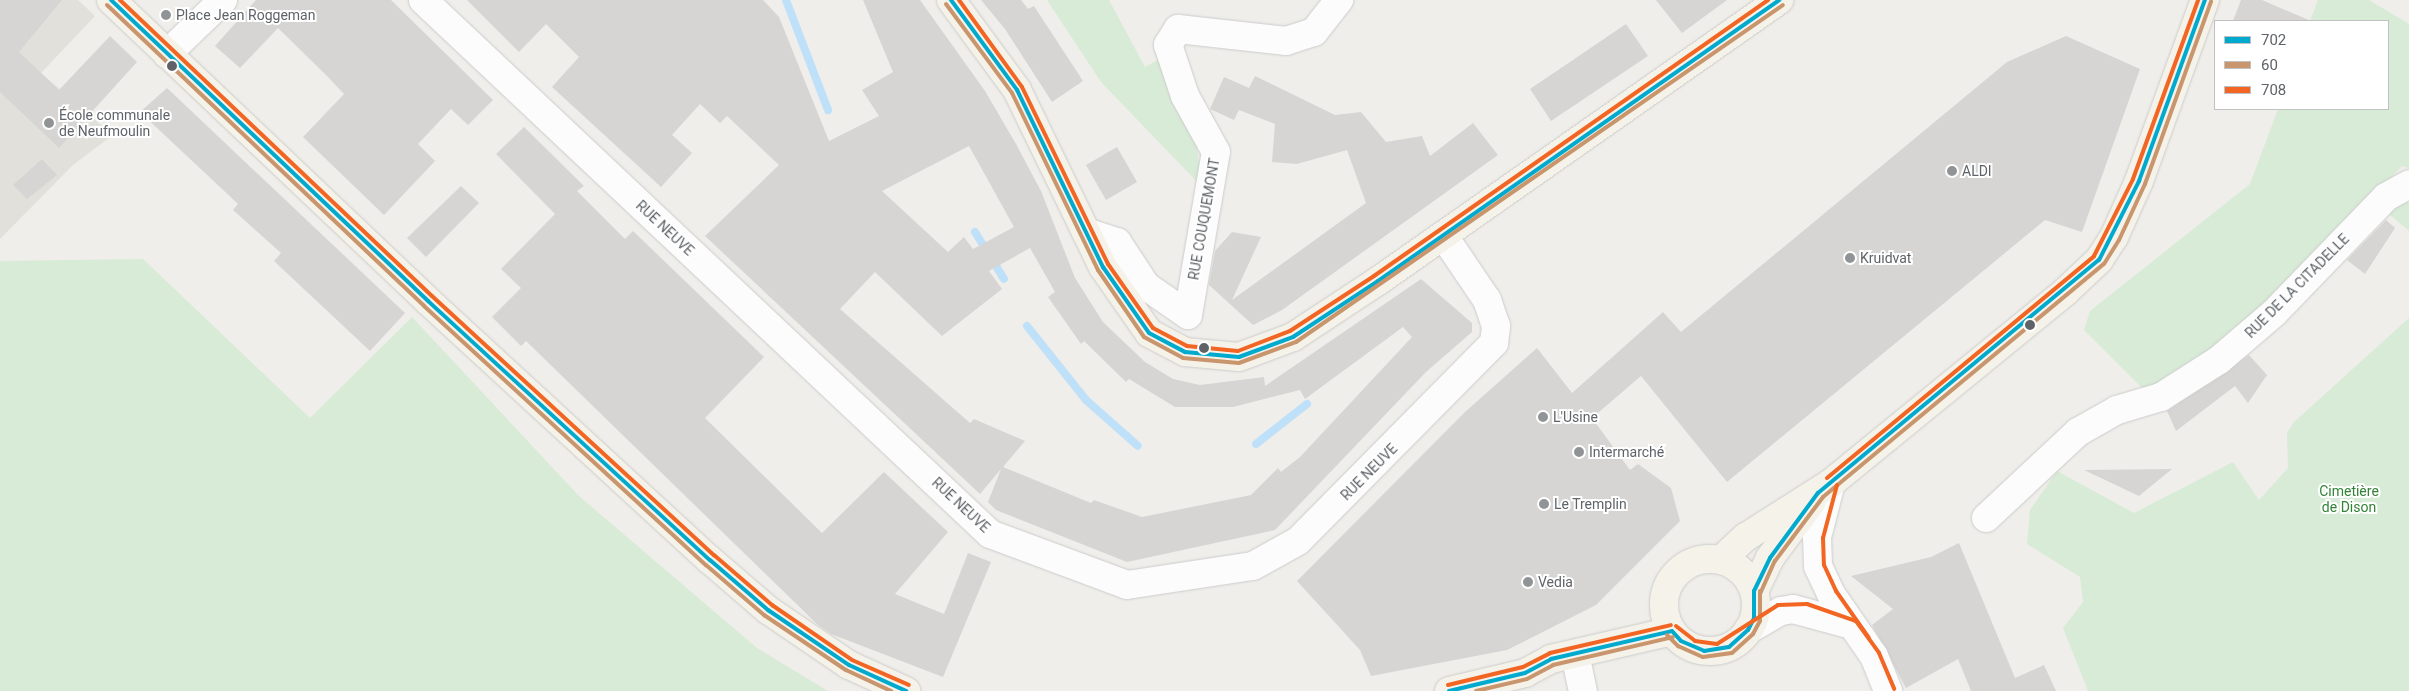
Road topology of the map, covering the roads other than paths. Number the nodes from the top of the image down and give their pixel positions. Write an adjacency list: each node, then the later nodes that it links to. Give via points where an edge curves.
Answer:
1 (111, 0): 8 (main road)
2 (223, 0): 8 (street)
3 (423, 0): 11 (street, RUE NEUVE, via 990,534 1127,586 1253,566 1298,541 1494,344 1496,326 1487,300)
4 (951, 0): 10 (main road, via 1017,90)
5 (1339, 0): 10 (street, RUE COUQUEMONT, via 1314,32 1286,41 1178,29 1168,45 1185,96 1216,152 1188,315 1146,286 1117,242)
6 (1779, 0): 11 (main road)
7 (2206, 0): 12 (main road, via 2139,181 2114,237 2099,260 2066,291)
8 (167, 54): 21 (main road, via 428,301 732,579 768,610 849,665)
9 (2409, 184): 13 (street, RUE DE LA CITADELLE, via 2386,197 2274,313 2219,360 2161,397 2124,407 2078,432)
10 (1086, 232): 11 (main road, via 1129,308 1149,333 1185,352 1239,357 1293,337)
11 (1443, 235)
12 (1824, 488): 14 (main road, via 1746,537); 15 (main road, via 1770,558); 16 (street, via 1817,537 1818,566)
13 (1986, 518)
14 (1721, 560): 15 (main road, via 1741,572); 18 (main road, via 1705,559 1677,573 1664,601)
15 (1754, 591): 17 (main road, via 1754,618)
16 (1852, 624): 17 (street, via 1793,609 1781,611); 23 (street, via 1874,656)
17 (1748, 630): 18 (main road, via 1729,646 1704,651 1681,641)
18 (1672, 631): 19 (main road)
19 (1575, 654): 20 (street); 22 (main road, via 1551,659 1525,673)
20 (1582, 689)
21 (906, 691)
22 (1449, 691)
23 (1888, 691)

